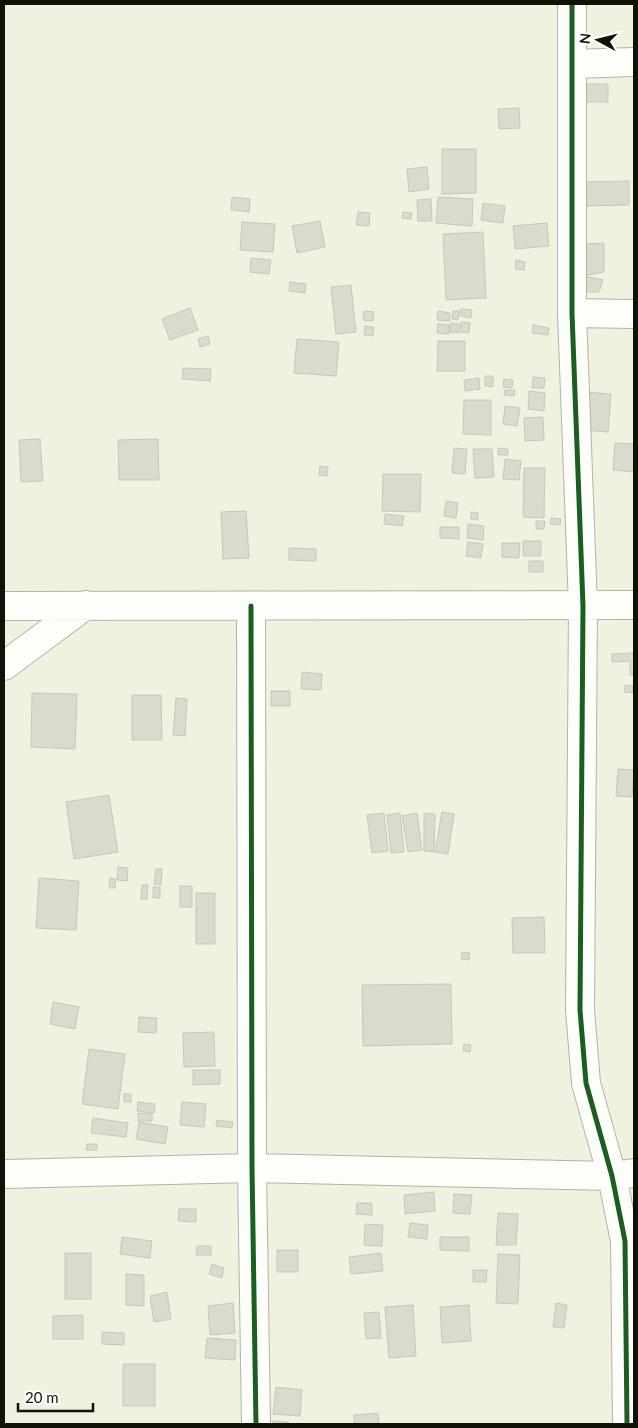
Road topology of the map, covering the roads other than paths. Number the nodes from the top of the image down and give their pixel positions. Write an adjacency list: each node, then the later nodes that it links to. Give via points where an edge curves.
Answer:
1 (572, 4): 3 (street)
2 (634, 62): 3 (street)
3 (572, 64): 4 (street)
4 (572, 313): 5 (street); 10 (street)
5 (634, 314)
6 (86, 605): 8 (street); 9 (street); 11 (street)
7 (634, 605): 10 (street)
8 (4, 606)
9 (250, 606): 10 (street); 12 (street)
10 (582, 606): 14 (street, via 580,1010 586,1083)
11 (4, 666)
12 (252, 1168): 13 (street); 14 (street); 15 (street)
13 (4, 1174)
14 (623, 1174): 16 (street)
15 (256, 1424)
16 (627, 1424)

